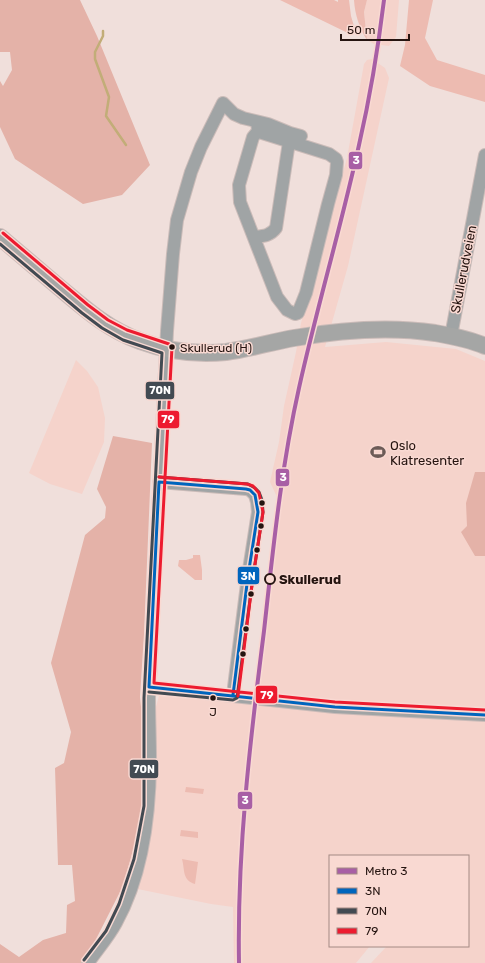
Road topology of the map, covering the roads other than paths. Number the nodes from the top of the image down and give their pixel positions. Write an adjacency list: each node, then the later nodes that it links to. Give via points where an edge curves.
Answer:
1 (258, 126): 2 (street, via 268,124); 3 (street, via 259,132); 6 (street, via 239,185 240,202); 9 (street, via 232,113 223,103 204,140 177,220)
2 (301, 136)
3 (289, 142): 6 (street, via 276,228 268,235); 6 (street, via 330,154 336,159 338,166 306,293 298,313 287,310 277,297)
4 (485, 155): 7 (street, Skullerudveien)
5 (0, 237): 9 (main road, via 105,324 140,341)
6 (254, 237)
7 (450, 336): 8 (main road); 9 (main road, via 389,328 308,336 226,352 193,353)
8 (485, 346)
9 (167, 349): 10 (street)
10 (159, 482): 11 (street); 12 (street, via 246,489 253,492 257,498 258,512)
11 (149, 687): 12 (street); 14 (street, via 150,784 142,846 124,906 110,934)
12 (233, 696): 13 (street, via 335,707)
13 (485, 715)
14 (88, 963)

